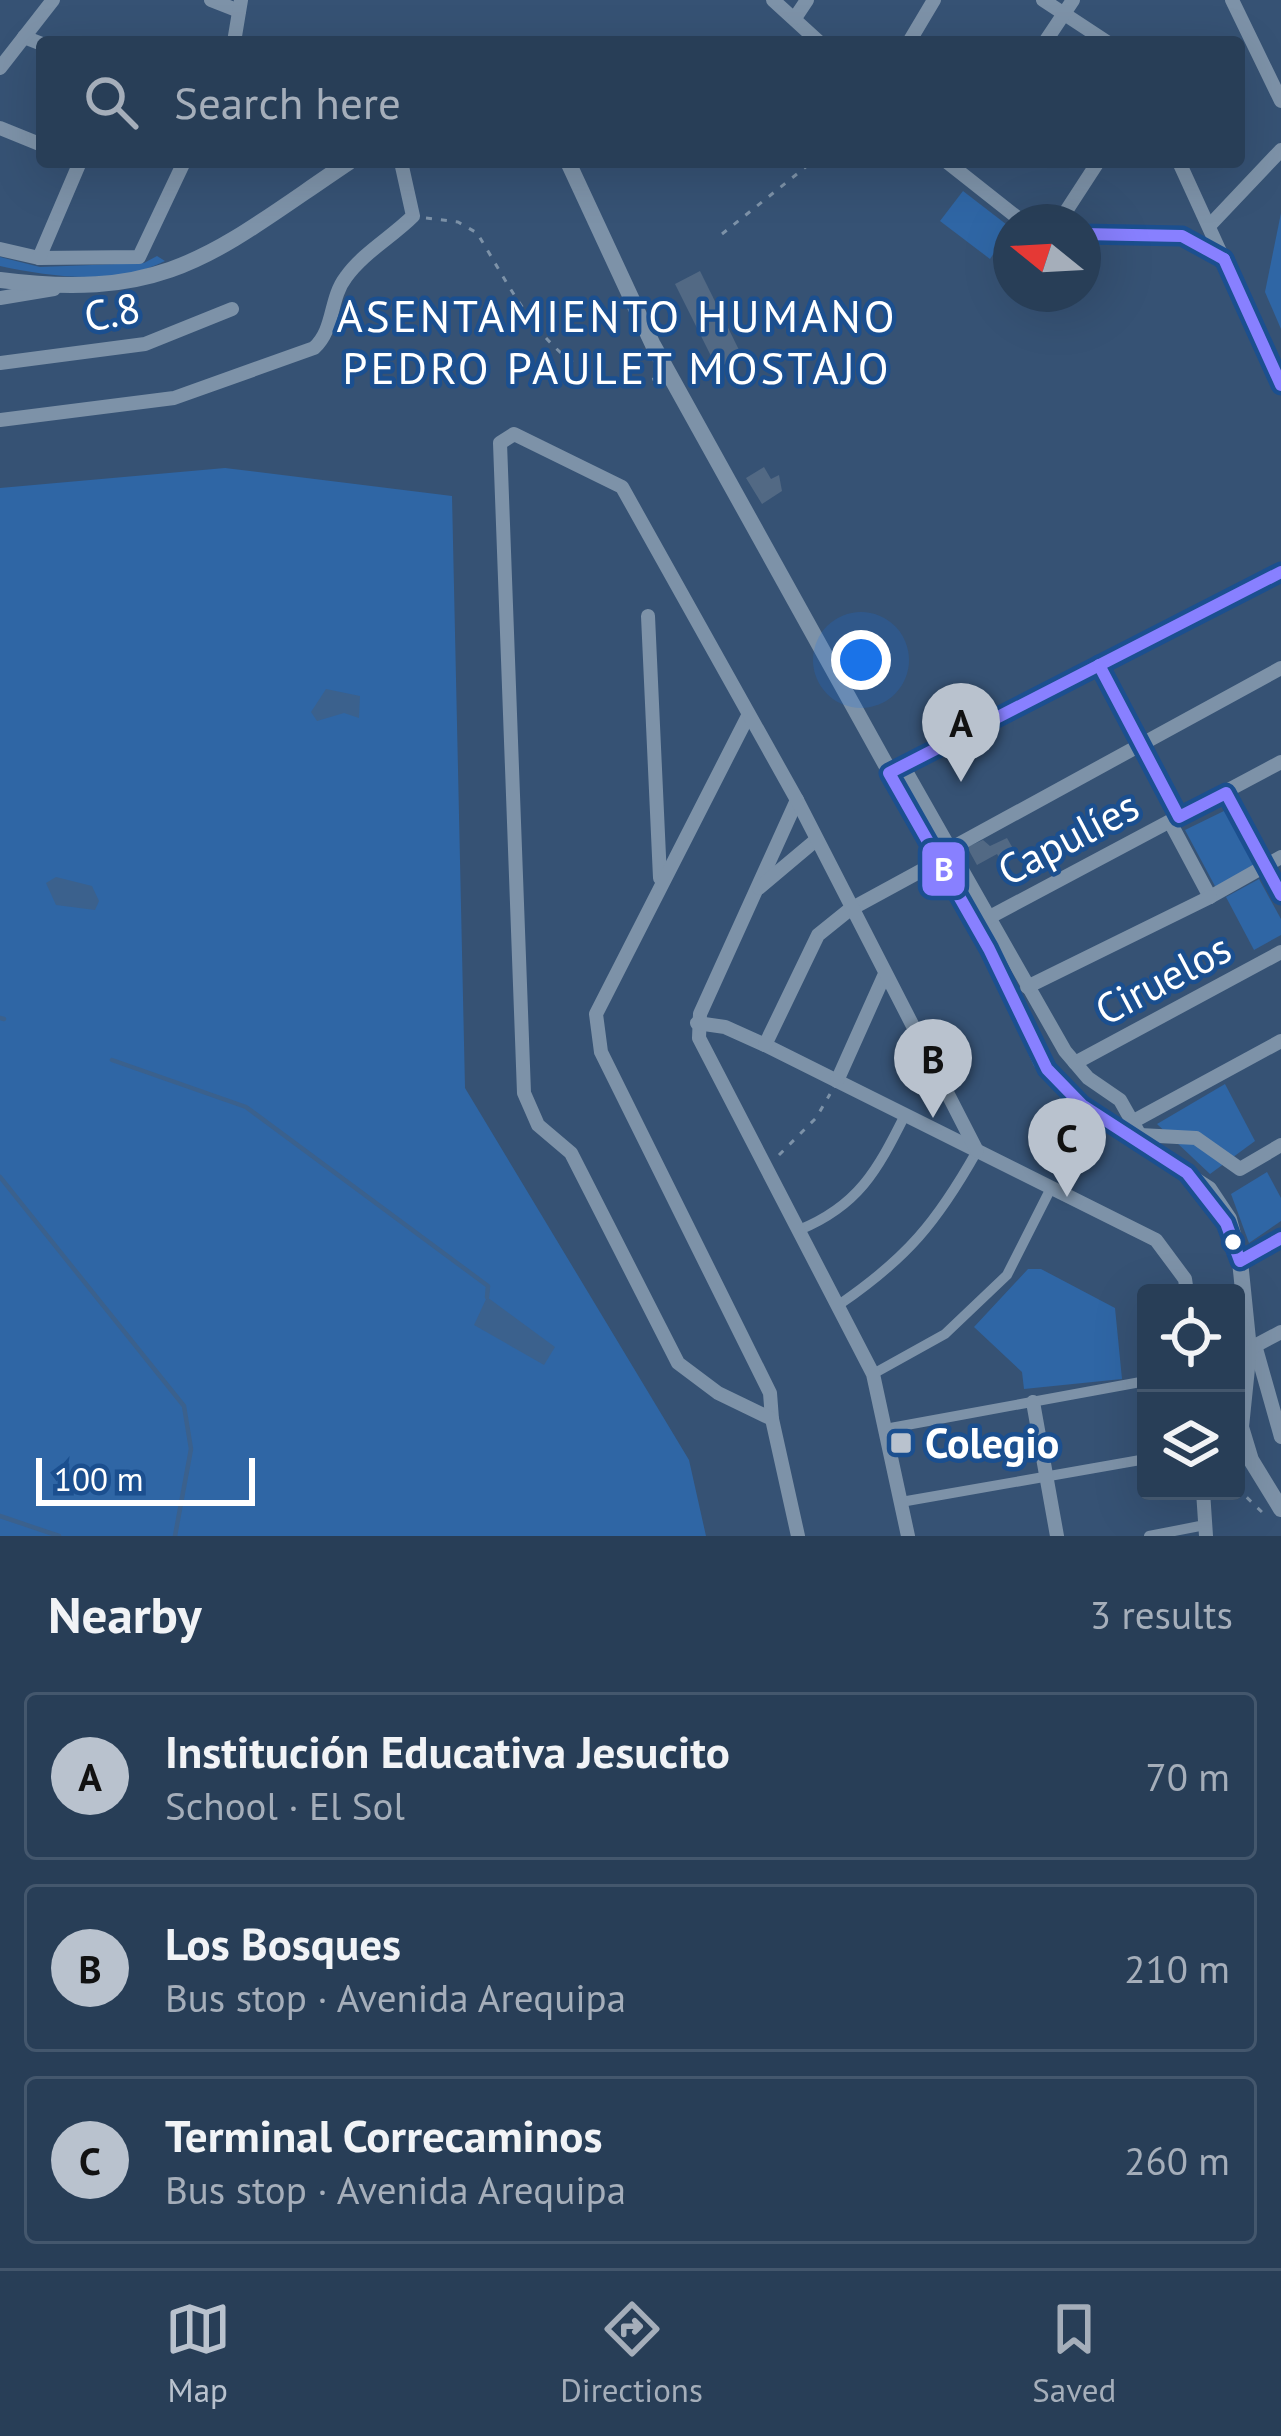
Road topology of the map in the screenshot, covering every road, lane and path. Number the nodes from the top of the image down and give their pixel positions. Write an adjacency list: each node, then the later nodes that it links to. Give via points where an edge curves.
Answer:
1 (52, 0): 16 (street)
2 (211, 0): 9 (street)
3 (772, 0): 10 (street)
4 (807, 0): 10 (street)
5 (934, 0): 13 (street)
6 (1043, 0): 8 (street)
7 (1232, 0): 19 (street)
8 (1066, 4): 14 (street); 15 (street)
9 (240, 6): 11 (street)
10 (795, 18): 12 (street)
11 (235, 36)
12 (813, 36)
13 (913, 36)
14 (1048, 36)
15 (1101, 36)
16 (24, 37): 17 (street); 18 (street)
17 (36, 42)
18 (0, 68)
19 (1281, 100)
20 (0, 128): 21 (street)
21 (36, 143)
22 (1281, 150): 35 (street)
23 (77, 168): 39 (street)
24 (181, 168): 39 (street, via 139,257)
25 (341, 168): 42 (street, via 179,271)
26 (402, 168): 34 (street)
27 (571, 168): 46 (street)
28 (804, 168): 36 (path)
29 (960, 168): 32 (street)
30 (1093, 168): 33 (street)
31 (1182, 168): 35 (street)
32 (1002, 204)
33 (1070, 204)
34 (413, 217): 46 (path, via 458,222 477,233 546,344 565,360 631,384); 48 (street, via 350,271 314,348 202,390)
35 (1210, 225): 40 (street)
36 (722, 234)
37 (1101, 234): 40 (street, via 1182,236)
38 (0, 249): 39 (street)
39 (39, 258)
40 (1224, 259): 47 (street)
41 (0, 280): 42 (street)
42 (60, 287): 43 (street)
43 (0, 298)
44 (232, 309): 45 (street, C.8, via 145,344)
45 (0, 363)
46 (670, 376): 56 (street)
47 (1281, 385)
48 (0, 420)
49 (1281, 572): 51 (street)
50 (648, 616): 64 (street)
51 (1100, 665): 54 (street); 56 (street)
52 (1281, 668): 54 (street)
53 (748, 716): 58 (street); 64 (street); 94 (street, via 622,487 514,434 500,443 524,1093 538,1124 571,1153 678,1363)
54 (1139, 741): 59 (street); 61 (street)
55 (1281, 762): 57 (street, Capulíes)
56 (896, 770): 61 (street)
57 (1226, 793): 59 (street, Capulíes); 63 (street)
58 (797, 800): 60 (street); 65 (street)
59 (1175, 820): 67 (street); 69 (street, Capulíes)
60 (816, 840): 65 (street); 68 (street)
61 (944, 855): 68 (street); 69 (street); 79 (street, via 1041,1061 1092,1113)
62 (1281, 857): 63 (street)
63 (1265, 866): 66 (street); 67 (street)
64 (660, 883): 94 (street, via 596,1014 601,1052 770,1393)
65 (755, 891): 73 (street)
66 (1281, 895)
67 (1210, 897): 72 (street)
68 (849, 910): 71 (street); 75 (street, via 818,935)
69 (988, 918): 72 (street)
70 (1281, 952): 76 (street, Ciruelos)
71 (884, 976): 77 (street); 81 (street)
72 (1027, 987): 76 (street)
73 (698, 1023): 75 (street); 82 (street)
74 (1281, 1041): 79 (street)
75 (765, 1046): 77 (street)
76 (1075, 1063): 79 (street, via 1120,1100)
77 (837, 1081): 78 (street); 82 (path, via 795,1142)
78 (905, 1115): 81 (street); 84 (street, via 878,1168 837,1215)
79 (1139, 1135): 80 (street, via 1196,1138 1240,1168); 86 (street, via 1209,1189 1229,1219)
80 (1281, 1144)
81 (977, 1151): 83 (street); 88 (street, via 896,1265)
82 (760, 1162): 84 (street)
83 (1051, 1188): 87 (street, via 1156,1240); 91 (street, via 1007,1275 945,1334)
84 (799, 1230): 88 (street)
85 (1281, 1238): 86 (street)
86 (1240, 1261): 90 (street)
87 (1185, 1284)
88 (840, 1304): 91 (street)
89 (1281, 1332): 90 (street)
90 (1252, 1347): 96 (street); 102 (street, via 1241,1427)
91 (873, 1374): 95 (street)
92 (1137, 1384): 93 (street)
93 (1033, 1402): 95 (street); 98 (street)
94 (772, 1419): 104 (street)
95 (885, 1429): 101 (street)
96 (1280, 1432)
97 (1137, 1461): 98 (street)
98 (1046, 1476): 101 (street); 106 (street)
99 (1245, 1493): 102 (path)
100 (1204, 1500): 103 (street)
101 (901, 1502): 105 (street)
102 (1276, 1515)
103 (1206, 1530): 107 (street)
104 (798, 1536)
105 (908, 1536)
106 (1058, 1536)
107 (1149, 1536)

